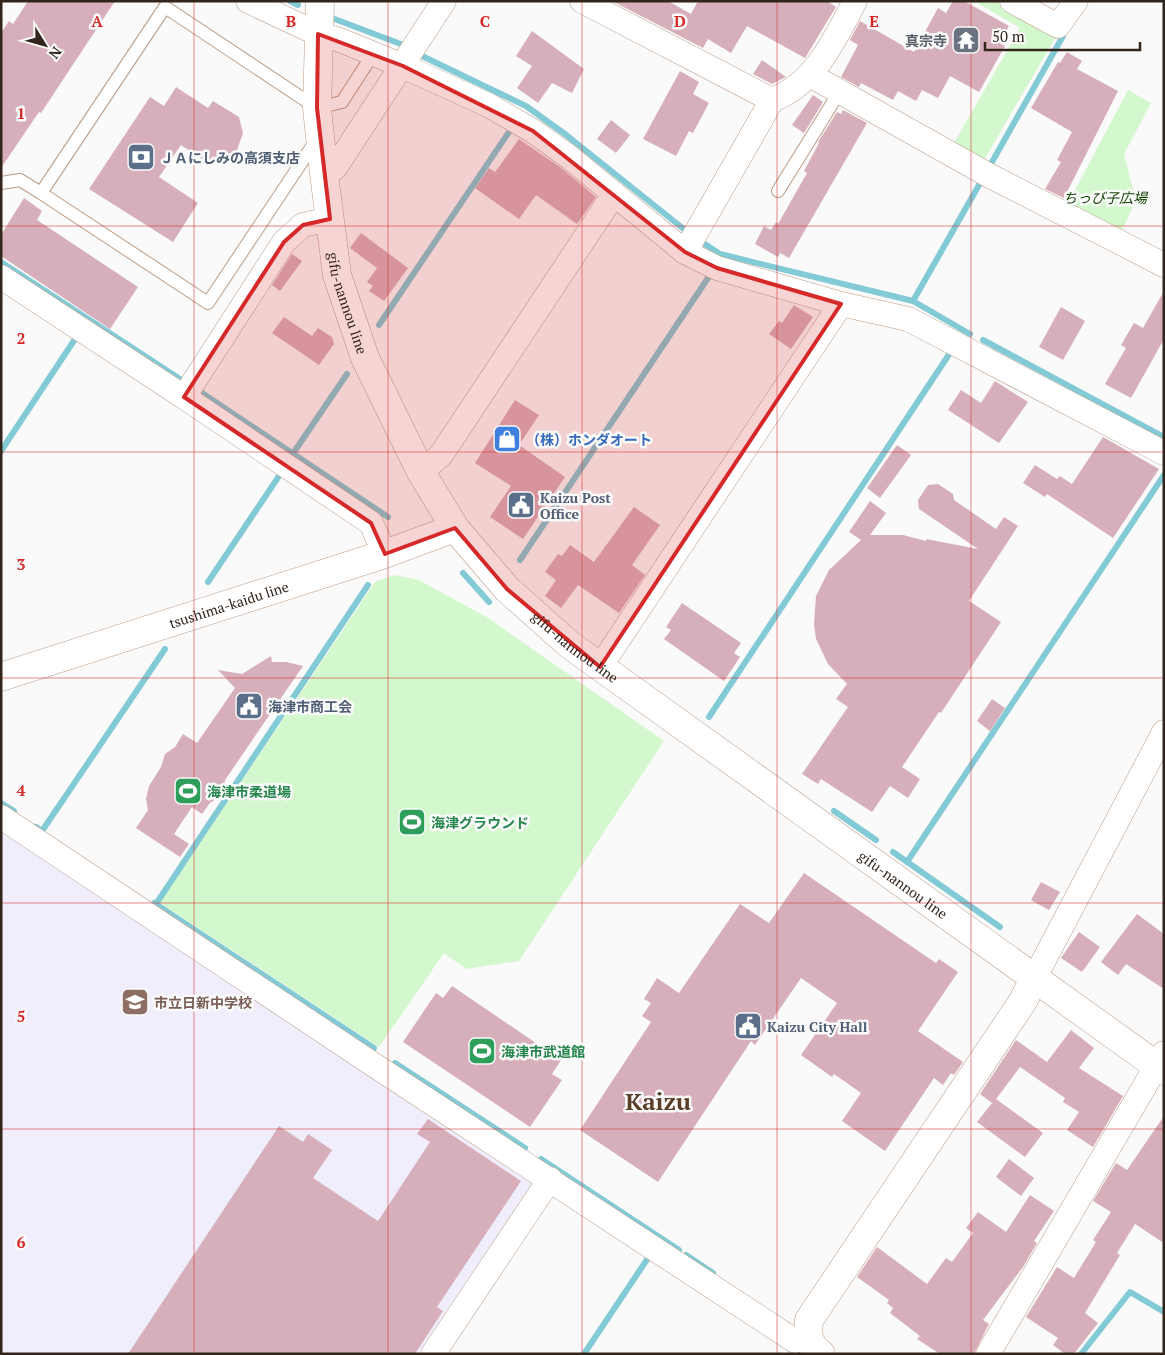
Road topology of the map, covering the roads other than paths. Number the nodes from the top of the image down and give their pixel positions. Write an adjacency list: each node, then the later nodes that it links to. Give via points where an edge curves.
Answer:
1 (248, 1): 8 (street)
2 (320, 1): 8 (main road, gifu-nannou line)
3 (444, 1): 10 (street)
4 (582, 1): 13 (street)
5 (855, 1): 11 (street, via 826,55)
6 (1012, 1): 7 (street, via 1058,26)
7 (1076, 1)
8 (318, 34): 9 (street); 14 (main road, gifu-nannou line)
9 (374, 54): 10 (street); 14 (lane, via 342,102)
10 (403, 66): 16 (street, via 335,168); 20 (street, via 490,106 533,131)
11 (810, 75): 12 (street); 13 (street, via 788,94)
12 (840, 92): 18 (lane); 23 (street, via 990,176)
13 (772, 100): 22 (street)
14 (317, 108): 15 (main road, gifu-nannou line); 19 (lane, via 165,7)
15 (320, 136): 16 (main road, gifu-nannou line); 19 (lane, via 208,304)
16 (324, 174): 21 (main road, gifu-nannou line)
17 (1, 184): 19 (lane, via 20,180)
18 (778, 191)
19 (41, 193)
20 (614, 194): 22 (street); 28 (street, via 440,455)
21 (330, 219): 26 (street, via 303,225 284,242); 28 (main road, gifu-nannou line, via 337,275 365,358)
22 (685, 252): 25 (street, via 717,268)
23 (1164, 265)
24 (1, 277): 26 (street)
25 (841, 304): 27 (street, via 908,319); 31 (street)
26 (184, 397): 30 (street, via 371,523)
27 (1164, 453)
28 (421, 472): 29 (main road, gifu-nannou line)
29 (455, 528): 30 (main road, tsushima-kaidu line); 31 (main road, gifu-nannou line, via 507,589)
30 (385, 554): 32 (main road, tsushima-kaidu line)
31 (600, 667): 35 (main road, gifu-nannou line)
32 (1, 677)
33 (1164, 732): 35 (street)
34 (1, 817): 37 (street)
35 (1034, 979): 36 (main road, gifu-nannou line); 38 (main road, via 1023,1001 809,1320)
36 (1161, 1063): 40 (street)
37 (550, 1179): 38 (street); 39 (street)
38 (802, 1346)
39 (433, 1354)
40 (988, 1354)

